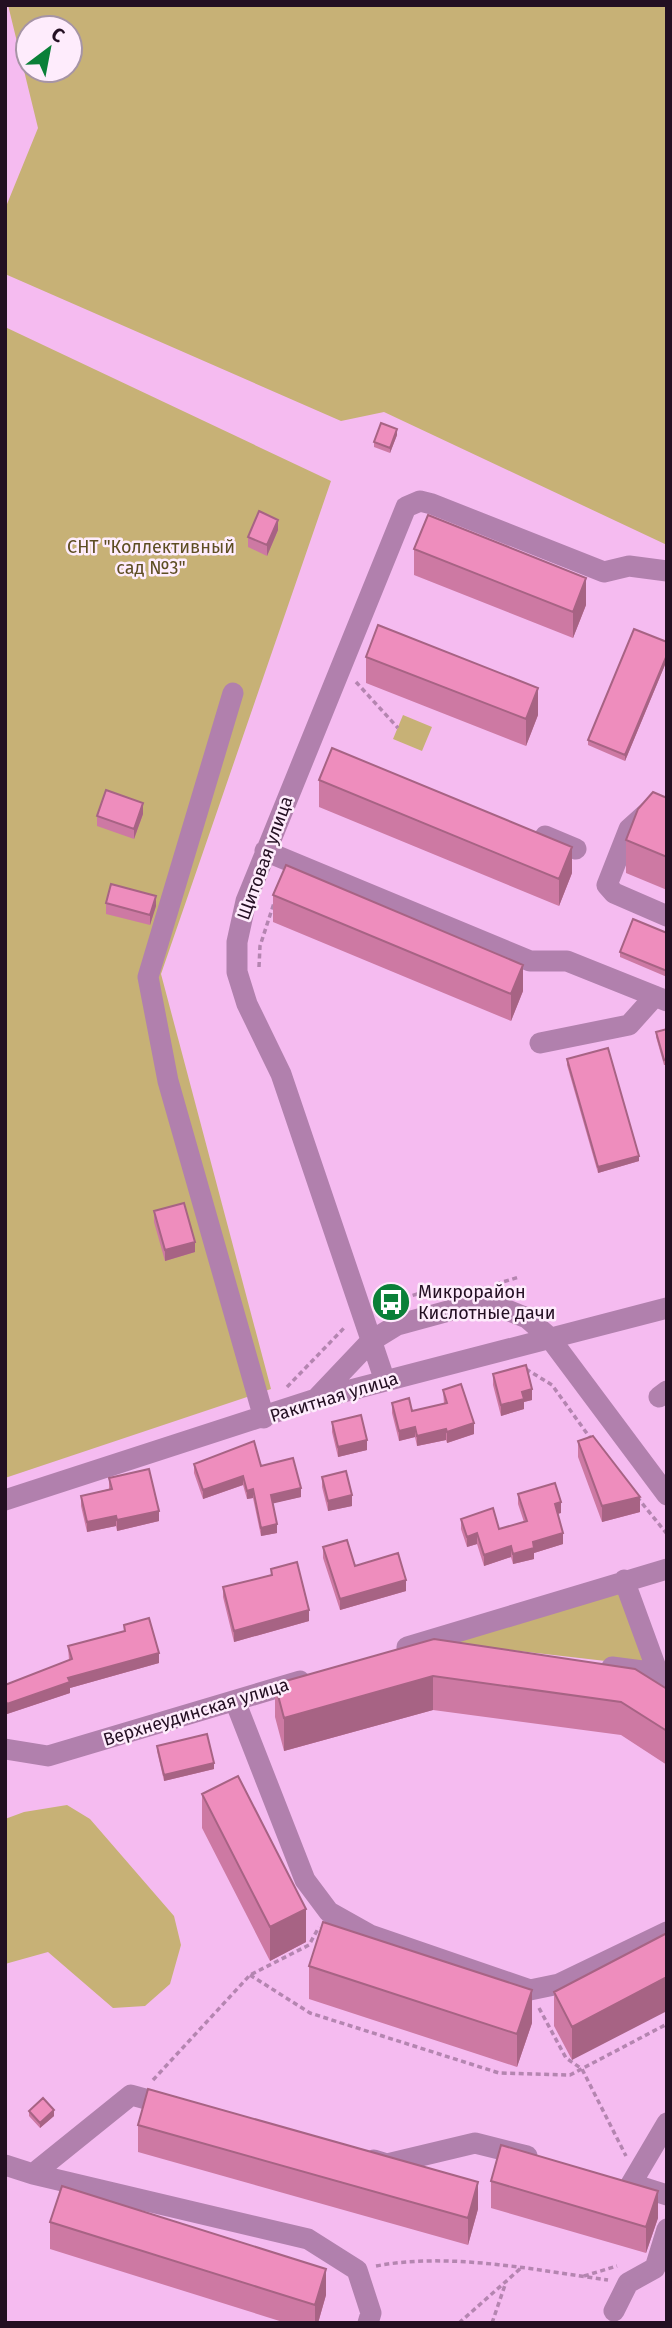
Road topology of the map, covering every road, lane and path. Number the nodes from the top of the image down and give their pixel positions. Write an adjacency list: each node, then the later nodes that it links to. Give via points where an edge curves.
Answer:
1 (667, 571): 2 (street, Щитовая улица, via 629,566 604,572 432,504 412,503 401,514)
2 (358, 621): 3 (street); 7 (street, Щитовая улица)
3 (382, 630)
4 (349, 676): 6 (path)
5 (233, 693): 26 (street, via 148,976 168,1081)
6 (398, 728)
7 (310, 740): 8 (street); 12 (street, Щитовая улица)
8 (333, 750)
9 (667, 813): 14 (street, via 649,811 629,829 607,885 614,894)
10 (525, 828): 11 (street)
11 (576, 849)
12 (265, 851): 16 (street, via 530,961 567,961); 22 (street, Щитовая улица, via 246,901 237,942 237,972 281,1074)
13 (277, 895): 15 (path, via 260,946)
14 (667, 916)
15 (258, 971)
16 (661, 998): 17 (street, via 629,1025)
17 (540, 1043)
18 (375, 1292): 19 (path)
19 (382, 1304)
20 (667, 1308): 21 (street, Ракитная улица)
21 (549, 1337): 22 (street, via 527,1318 485,1301 397,1325); 24 (street, Ракитная улица); 28 (street)
22 (371, 1341): 24 (street, Щитовая улица); 25 (street)
23 (520, 1365): 27 (path, via 552,1385)
24 (384, 1381): 25 (street, Ракитная улица)
25 (316, 1399): 26 (street, Ракитная улица)
26 (264, 1418): 30 (street, Ракитная улица)
27 (592, 1441)
28 (665, 1491)
29 (634, 1492): 31 (path)
30 (5, 1500)
31 (667, 1534)
32 (667, 1569): 33 (street)
33 (624, 1580): 34 (street); 39 (street)
34 (420, 1644): 35 (street); 36 (street)
35 (473, 1650)
36 (394, 1652)
37 (592, 1665): 39 (street)
38 (314, 1676): 40 (street, Верхнеудинская улица)
39 (663, 1676)
40 (235, 1701): 41 (street, Верхнеудинская улица, via 48,1756); 42 (street, via 305,1880)
41 (5, 1749)
42 (328, 1912): 44 (path, via 309,1945); 45 (street, via 370,1935)
43 (667, 1932): 45 (street, via 559,1984)
44 (250, 1975): 47 (path, via 310,2013 499,2073 570,2075); 48 (path, via 156,2079)
45 (530, 1990): 47 (path, via 566,2058)
46 (667, 2024): 47 (path)
47 (582, 2069): 56 (path)
48 (131, 2095): 49 (street); 54 (street)
49 (185, 2110)
50 (667, 2123): 56 (street)
51 (360, 2156): 52 (street, via 387,2164 475,2143)
52 (553, 2163)
53 (5, 2165): 54 (street)
54 (33, 2174): 60 (street, via 308,2239)
55 (605, 2177): 56 (street)
56 (633, 2180): 57 (street)
57 (667, 2195)
58 (667, 2229): 62 (street, via 655,2268)
59 (521, 2268): 60 (path, via 407,2260); 61 (path); 62 (path)
60 (357, 2270): 64 (street, via 371,2313)
61 (506, 2281): 65 (path); 66 (path)
62 (628, 2283): 63 (street)
63 (614, 2311)
64 (368, 2323)
65 (459, 2323)
66 (492, 2323)

